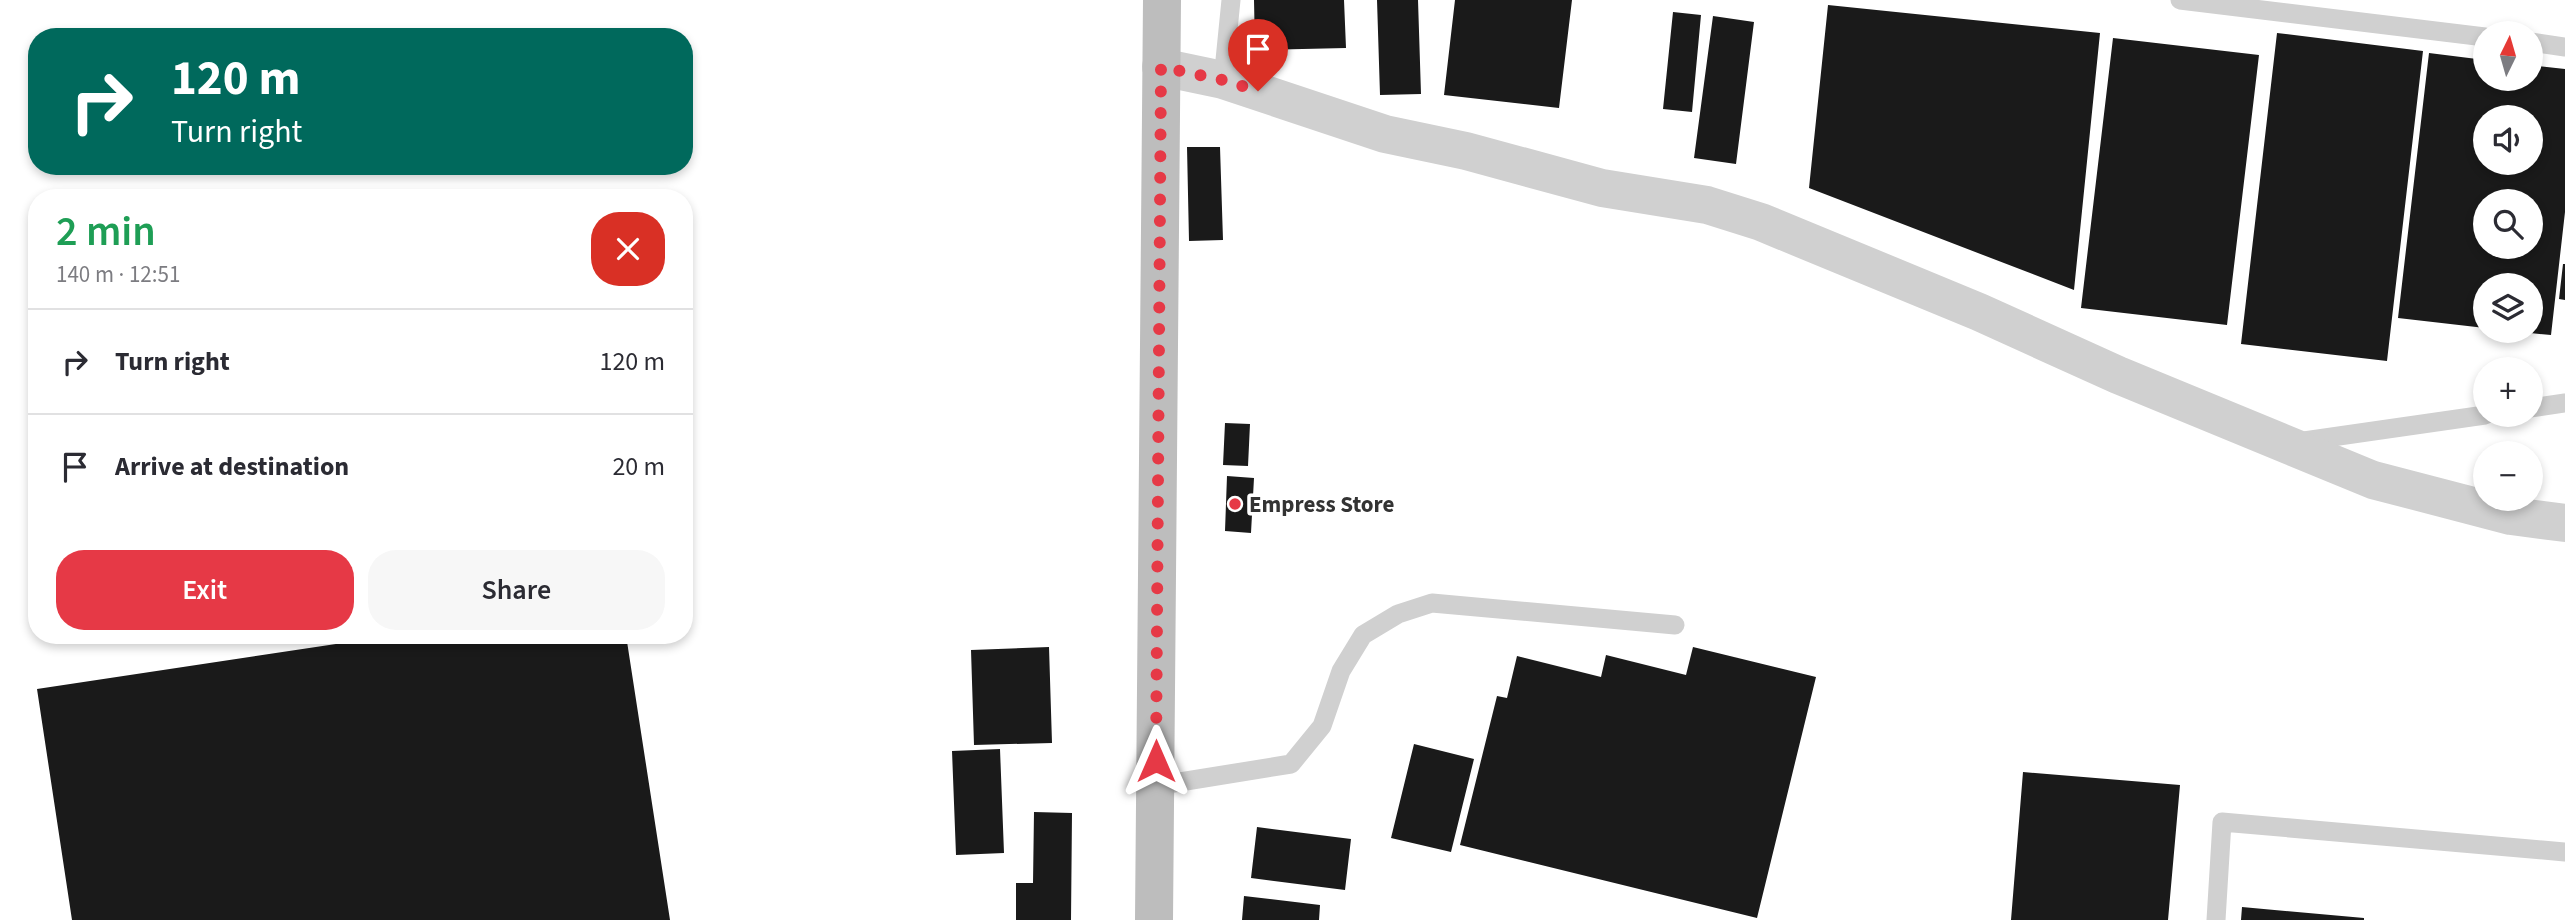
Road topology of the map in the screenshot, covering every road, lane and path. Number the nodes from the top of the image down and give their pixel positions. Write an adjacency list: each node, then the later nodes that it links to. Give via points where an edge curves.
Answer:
1 (1162, 0): 7 (main road)
2 (1231, 0): 8 (lane)
3 (2180, 0): 4 (lane)
4 (2473, 36)
5 (2543, 44): 6 (lane)
6 (2565, 47)
7 (1161, 67): 8 (street); 15 (main road)
8 (1223, 80): 12 (street, via 1385,134 1602,188 1706,205 1761,222)
9 (2565, 403): 10 (lane)
10 (2543, 406)
11 (2473, 417): 12 (lane)
12 (2289, 443): 13 (street, via 2373,480 2511,516)
13 (2565, 523)
14 (1675, 625): 15 (lane, via 1432,603 1398,614 1363,635 1341,671 1322,726 1291,764)
15 (1156, 786): 17 (main road)
16 (2565, 852): 18 (lane, via 2222,822)
17 (1154, 920)
18 (2216, 920)

